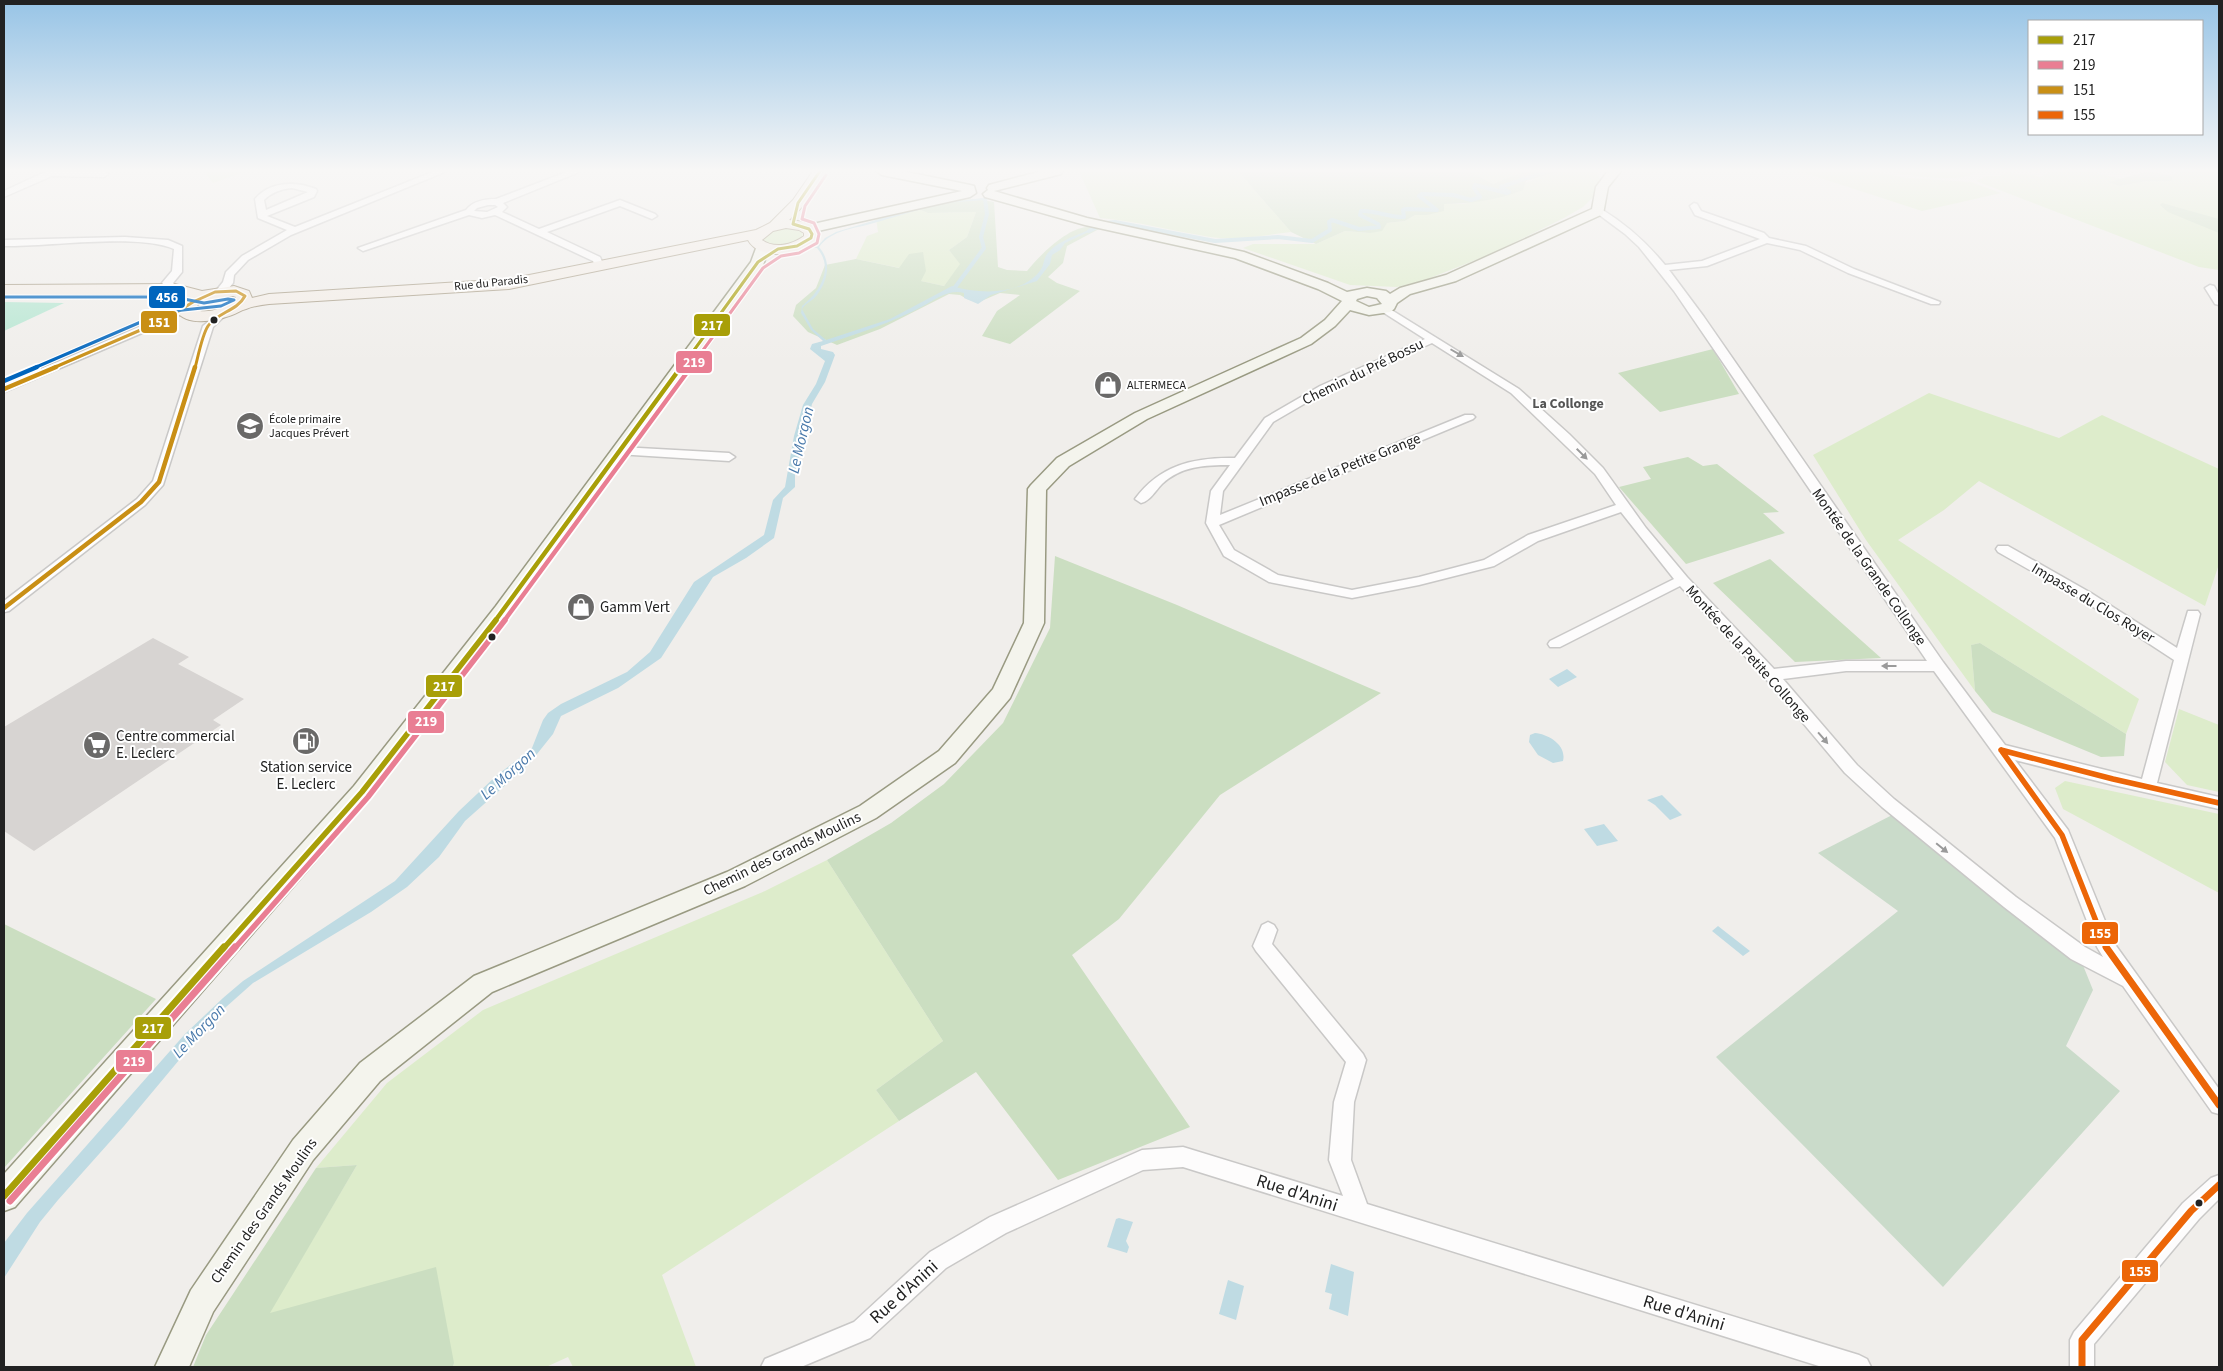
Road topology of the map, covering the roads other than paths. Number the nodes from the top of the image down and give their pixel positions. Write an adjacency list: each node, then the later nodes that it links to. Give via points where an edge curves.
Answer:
1 (285, 235): 24 (street, via 245,258 229,274)
2 (401, 235): 13 (street)
3 (545, 235): 16 (street, via 597,259)
4 (766, 235): 11 (main road)
5 (812, 235): 14 (main road, via 805,243)
6 (1145, 235): 18 (street, via 1238,256)
7 (1545, 235): 22 (street, via 1451,278)
8 (1631, 235): 17 (street, Montée de la Grande Collonge)
9 (1758, 235): 10 (street)
10 (1766, 240): 17 (street, via 1704,264); 26 (street, via 1803,248 1860,275)
11 (759, 242): 14 (main road); 15 (street); 16 (main road, Rue du Paradis, via 710,245)
12 (4, 243): 20 (street, via 170,242 179,248 177,272 167,283)
13 (363, 248)
14 (778, 249): 15 (street)
15 (758, 262): 35 (street)
16 (600, 266): 24 (main road, Rue du Paradis, via 509,284 269,299)
17 (1663, 268): 47 (street, Montée de la Grande Collonge)
18 (1323, 286): 23 (street); 25 (street)
19 (2210, 288): 27 (street)
20 (175, 289): 21 (main road); 29 (main road)
21 (4, 290)
22 (1404, 291): 23 (street); 28 (street)
23 (1372, 292): 25 (street, via 1354,294); 28 (street)
24 (234, 294): 29 (main road); 29 (main road, via 224,313)
25 (1349, 301): 30 (street, via 1356,308); 31 (street, Chemin des Grands Moulins)
26 (1936, 302)
27 (2219, 302)
28 (1388, 305): 30 (street, Chemin des Grands Moulins); 32 (street, Montée de la Petite Collonge)
29 (196, 310): 33 (street, via 166,319); 43 (street, via 159,482 141,502)
30 (1369, 311): 31 (street, Chemin des Grands Moulins)
31 (1330, 323): 58 (street, Chemin des Grands Moulins, via 1306,341 1141,416 1062,462 1037,489 1034,623 1002,693 947,757 868,812 736,878 484,984 370,1072 292,1166 202,1301)
32 (1433, 339): 37 (street, Chemin du Pré Bossu, via 1324,388 1269,420); 39 (street, Montée de la Petite Collonge, one-way to 39, via 1515,391 1599,471)
33 (4, 389)
34 (1469, 417): 40 (street, Impasse de la Petite Grange)
35 (621, 451): 36 (street); 56 (street, via 362,792)
36 (729, 457)
37 (1238, 462): 38 (street, via 1212,461 1183,466 1163,476); 40 (street, Chemin du Pré Bossu, via 1217,491)
38 (1141, 499)
39 (1623, 507): 40 (street, via 1533,538 1489,562 1419,581 1352,594 1274,579 1229,553); 42 (street, Montée de la Petite Collonge)
40 (1212, 523)
41 (2004, 549): 46 (street, Impasse du Clos Royer, via 2086,596)
42 (1682, 580): 45 (street); 48 (street, Montée de la Petite Collonge)
43 (4, 608)
44 (2193, 614): 46 (street)
45 (1555, 644)
46 (2182, 658): 50 (street)
47 (1938, 666): 48 (street, one-way to 48, via 1846,666); 49 (street, Montée de la Grande Collonge)
48 (1771, 675): 53 (street, Montée de la Petite Collonge, one-way to 53, via 1851,769 1898,812 2078,953)
49 (2002, 750): 50 (street); 53 (street, Montée de la Grande Collonge, via 2062,835 2106,947)
50 (2148, 787): 51 (street)
51 (2219, 803)
52 (1268, 930): 57 (street, via 1262,946 1356,1060 1344,1102 1340,1160)
53 (2131, 982): 54 (street, Montée de la Grande Collonge)
54 (2219, 1105)
55 (2219, 1185): 61 (street, via 2191,1211 2082,1340)
56 (4, 1196)
57 (1360, 1213): 59 (street, Rue d'Anini, via 1183,1157 1142,1160 998,1225 938,1260 862,1330); 60 (street, Rue d'Anini)
58 (172, 1367)
59 (773, 1367)
60 (1859, 1367)
61 (2082, 1367)

